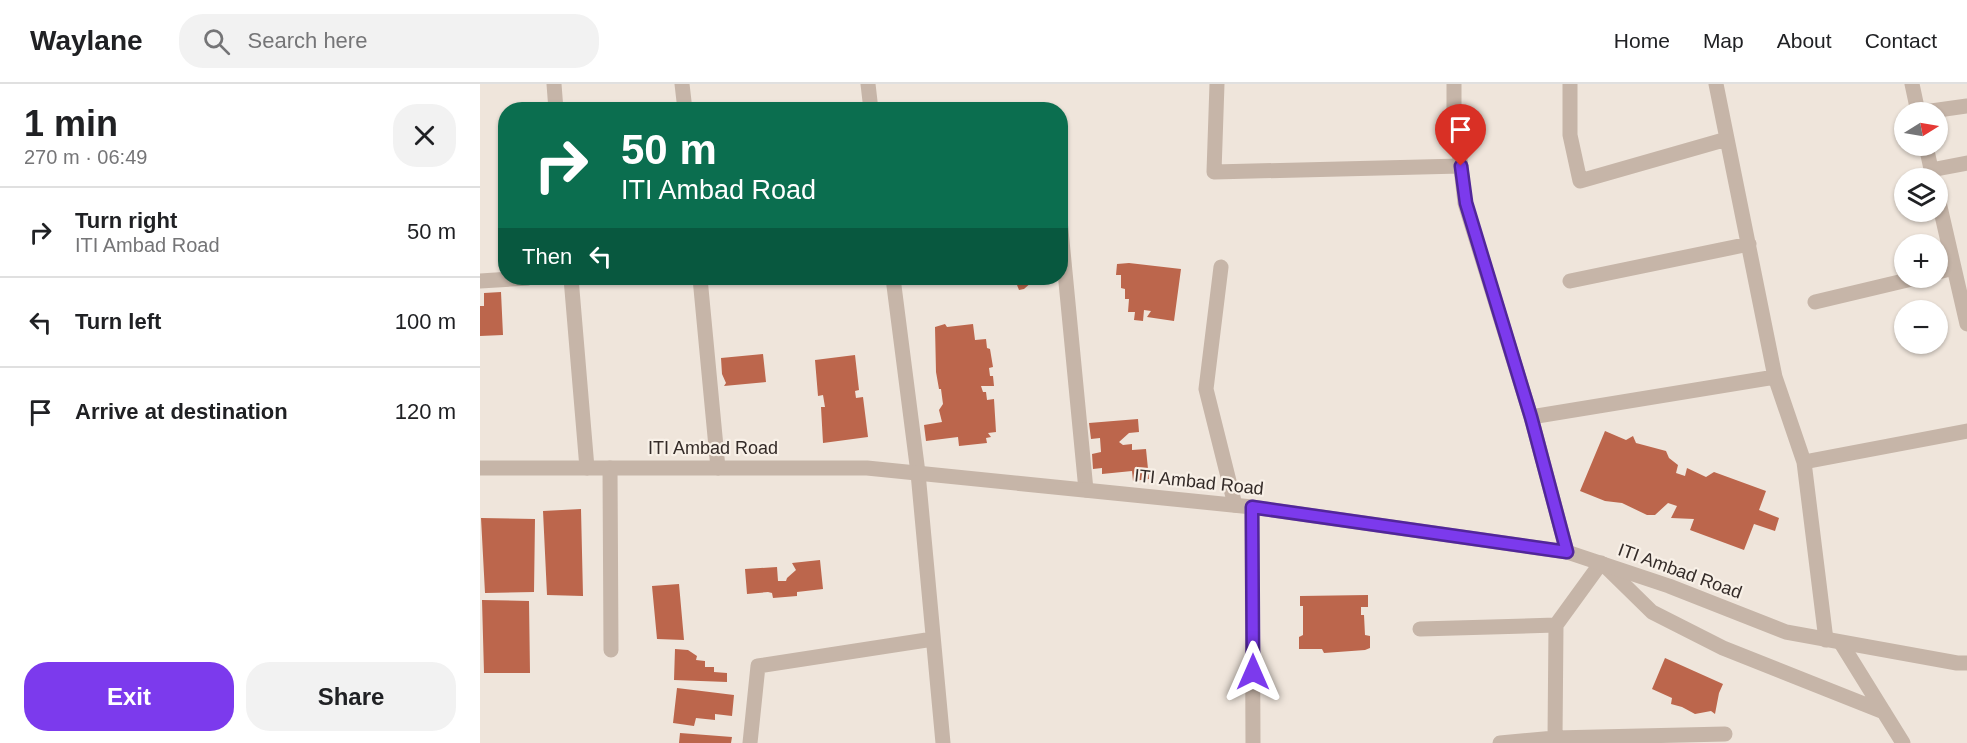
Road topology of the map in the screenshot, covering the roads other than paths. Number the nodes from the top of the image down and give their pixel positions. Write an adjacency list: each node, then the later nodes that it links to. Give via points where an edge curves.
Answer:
1 (554, 84): 9 (street)
2 (682, 84): 10 (street)
3 (867, 84): 11 (street)
4 (1217, 84): 17 (street, via 1214,172)
5 (1454, 84): 17 (street)
6 (1570, 84): 15 (street, via 1570,135 1580,181)
7 (1716, 84): 15 (street)
8 (1912, 84): 12 (street)
9 (555, 102)
10 (684, 102)
11 (870, 102)
12 (1916, 102)
13 (1967, 106): 14 (street)
14 (1948, 109)
15 (1727, 139): 20 (street)
16 (1967, 163): 18 (street)
17 (1461, 166): 35 (street, via 1466,203)
18 (1948, 169)
19 (1943, 222): 22 (street)
20 (1749, 244): 26 (street); 34 (street)
21 (1221, 267): 44 (street, via 1206,389)
22 (1954, 268): 23 (street); 33 (street)
23 (1948, 270)
24 (498, 280): 25 (street)
25 (480, 281)
26 (1570, 281)
27 (1894, 283): 32 (street)
28 (572, 285): 39 (street)
29 (701, 285): 41 (street)
30 (894, 285): 42 (street)
31 (1066, 285): 43 (street)
32 (1815, 302)
33 (1967, 324)
34 (1775, 377): 35 (street); 37 (street)
35 (1531, 417): 46 (street)
36 (1967, 431): 37 (street)
37 (1804, 462): 51 (street)
38 (480, 468): 39 (street, ITI Ambad Road)
39 (587, 468): 40 (street, ITI Ambad Road)
40 (610, 468): 41 (street, ITI Ambad Road); 52 (street)
41 (718, 468): 42 (street, ITI Ambad Road, via 867,468)
42 (918, 473): 43 (street, ITI Ambad Road); 50 (street)
43 (1086, 490): 44 (street, ITI Ambad Road)
44 (1235, 505): 45 (street, ITI Ambad Road)
45 (1252, 507): 46 (street, ITI Ambad Road); 59 (street)
46 (1567, 552): 47 (street, ITI Ambad Road)
47 (1602, 564): 48 (street); 51 (street, ITI Ambad Road, via 1786,633); 54 (street, via 1652,612 1724,648)
48 (1556, 625): 49 (street); 56 (street)
49 (1420, 629)
50 (933, 639): 57 (street, via 758,666); 58 (street)
51 (1833, 641): 53 (street, ITI Ambad Road); 54 (street)
52 (610, 650)
53 (1967, 663)
54 (1884, 712): 61 (street)
55 (1725, 734): 56 (street)
56 (1555, 738): 60 (street)
57 (750, 743)
58 (943, 743)
59 (1253, 743)
60 (1500, 743)
61 (1903, 743)

